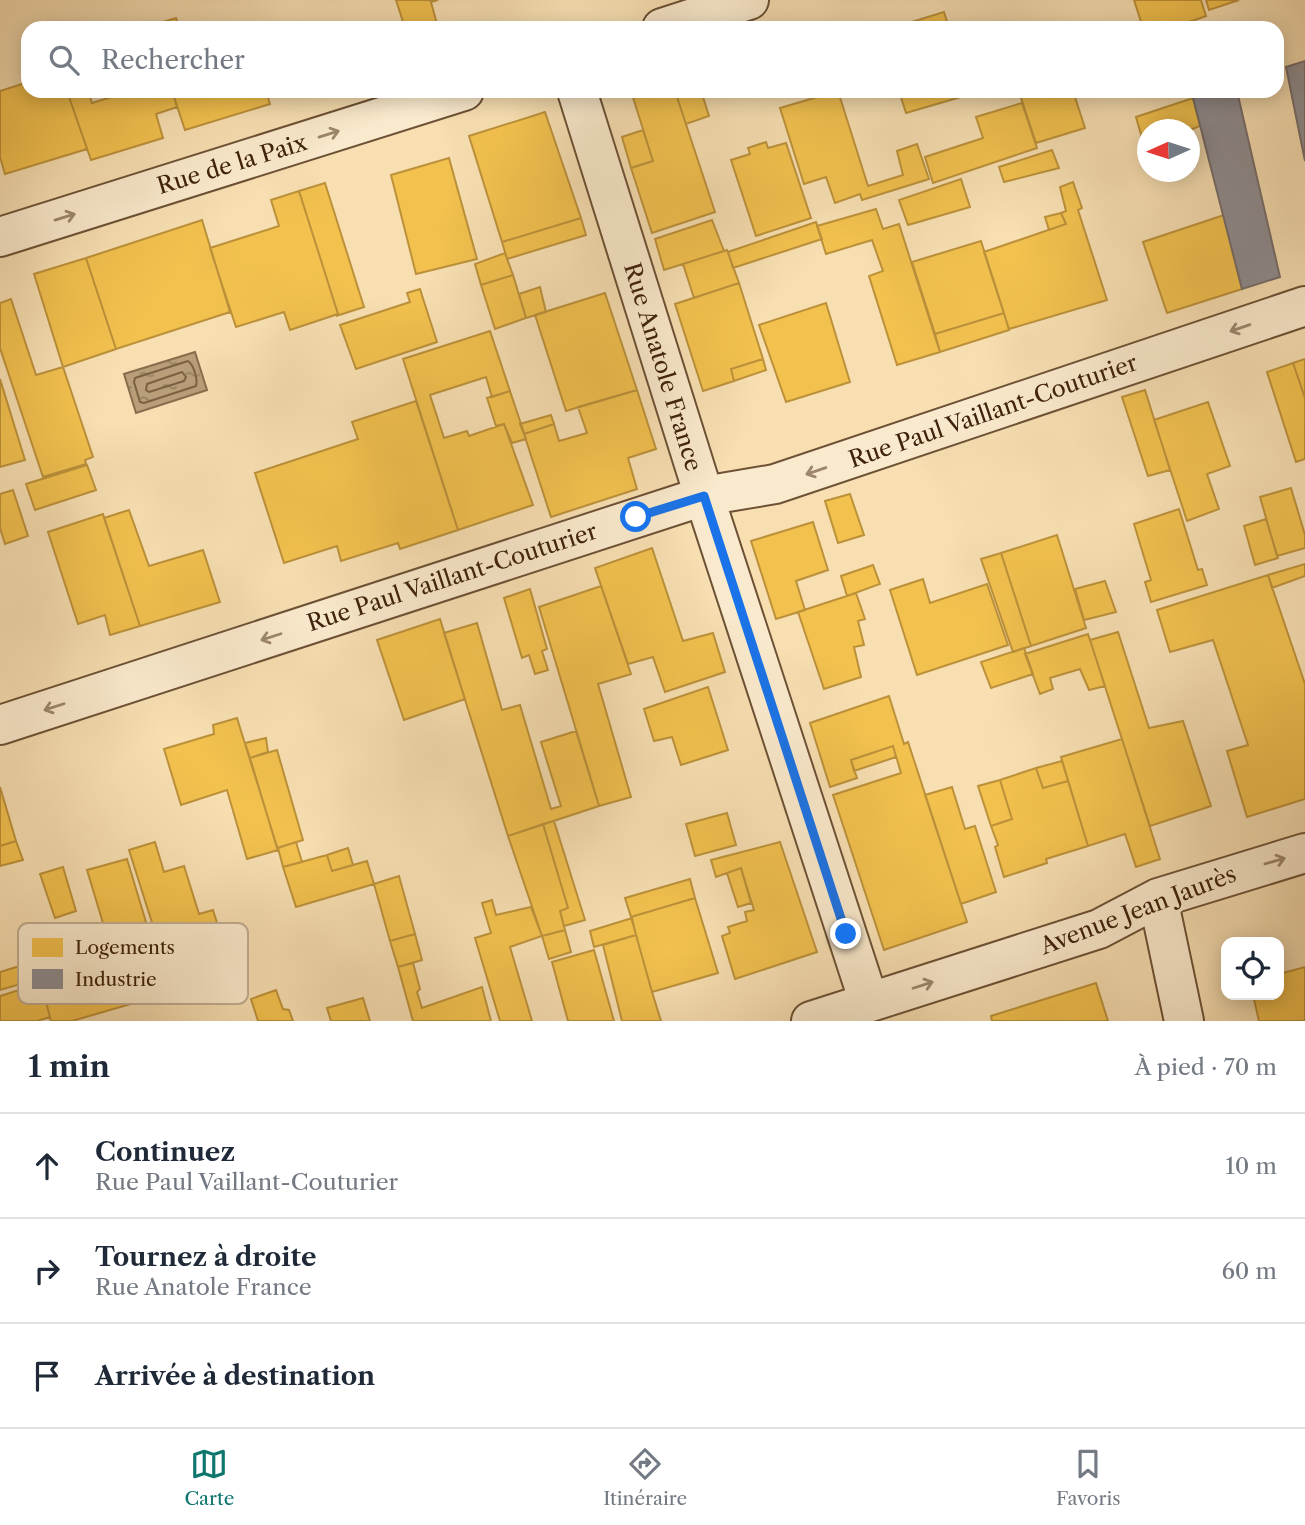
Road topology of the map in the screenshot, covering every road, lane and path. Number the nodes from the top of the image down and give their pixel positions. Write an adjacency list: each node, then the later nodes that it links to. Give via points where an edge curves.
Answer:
1 (749, 0): 2 (street)
2 (684, 21)
3 (442, 98): 5 (street, Rue de la Paix, one-way to 3)
4 (579, 98): 7 (street, Rue Anatole France)
5 (0, 237)
6 (1305, 306): 7 (street, Rue Paul Vaillant-Couturier, one-way to 7, via 775,484)
7 (704, 496): 8 (street, Rue Paul Vaillant-Couturier, one-way to 8); 11 (street, Rue Anatole France)
8 (0, 725)
9 (1305, 853): 10 (street, Avenue Jean Jaurès, one-way to 9)
10 (1158, 898): 11 (street, Avenue Jean Jaurès, one-way to 10, via 1099,929); 13 (street)
11 (869, 1002): 12 (street, Avenue Jean Jaurès)
12 (811, 1021)
13 (1184, 1021)

